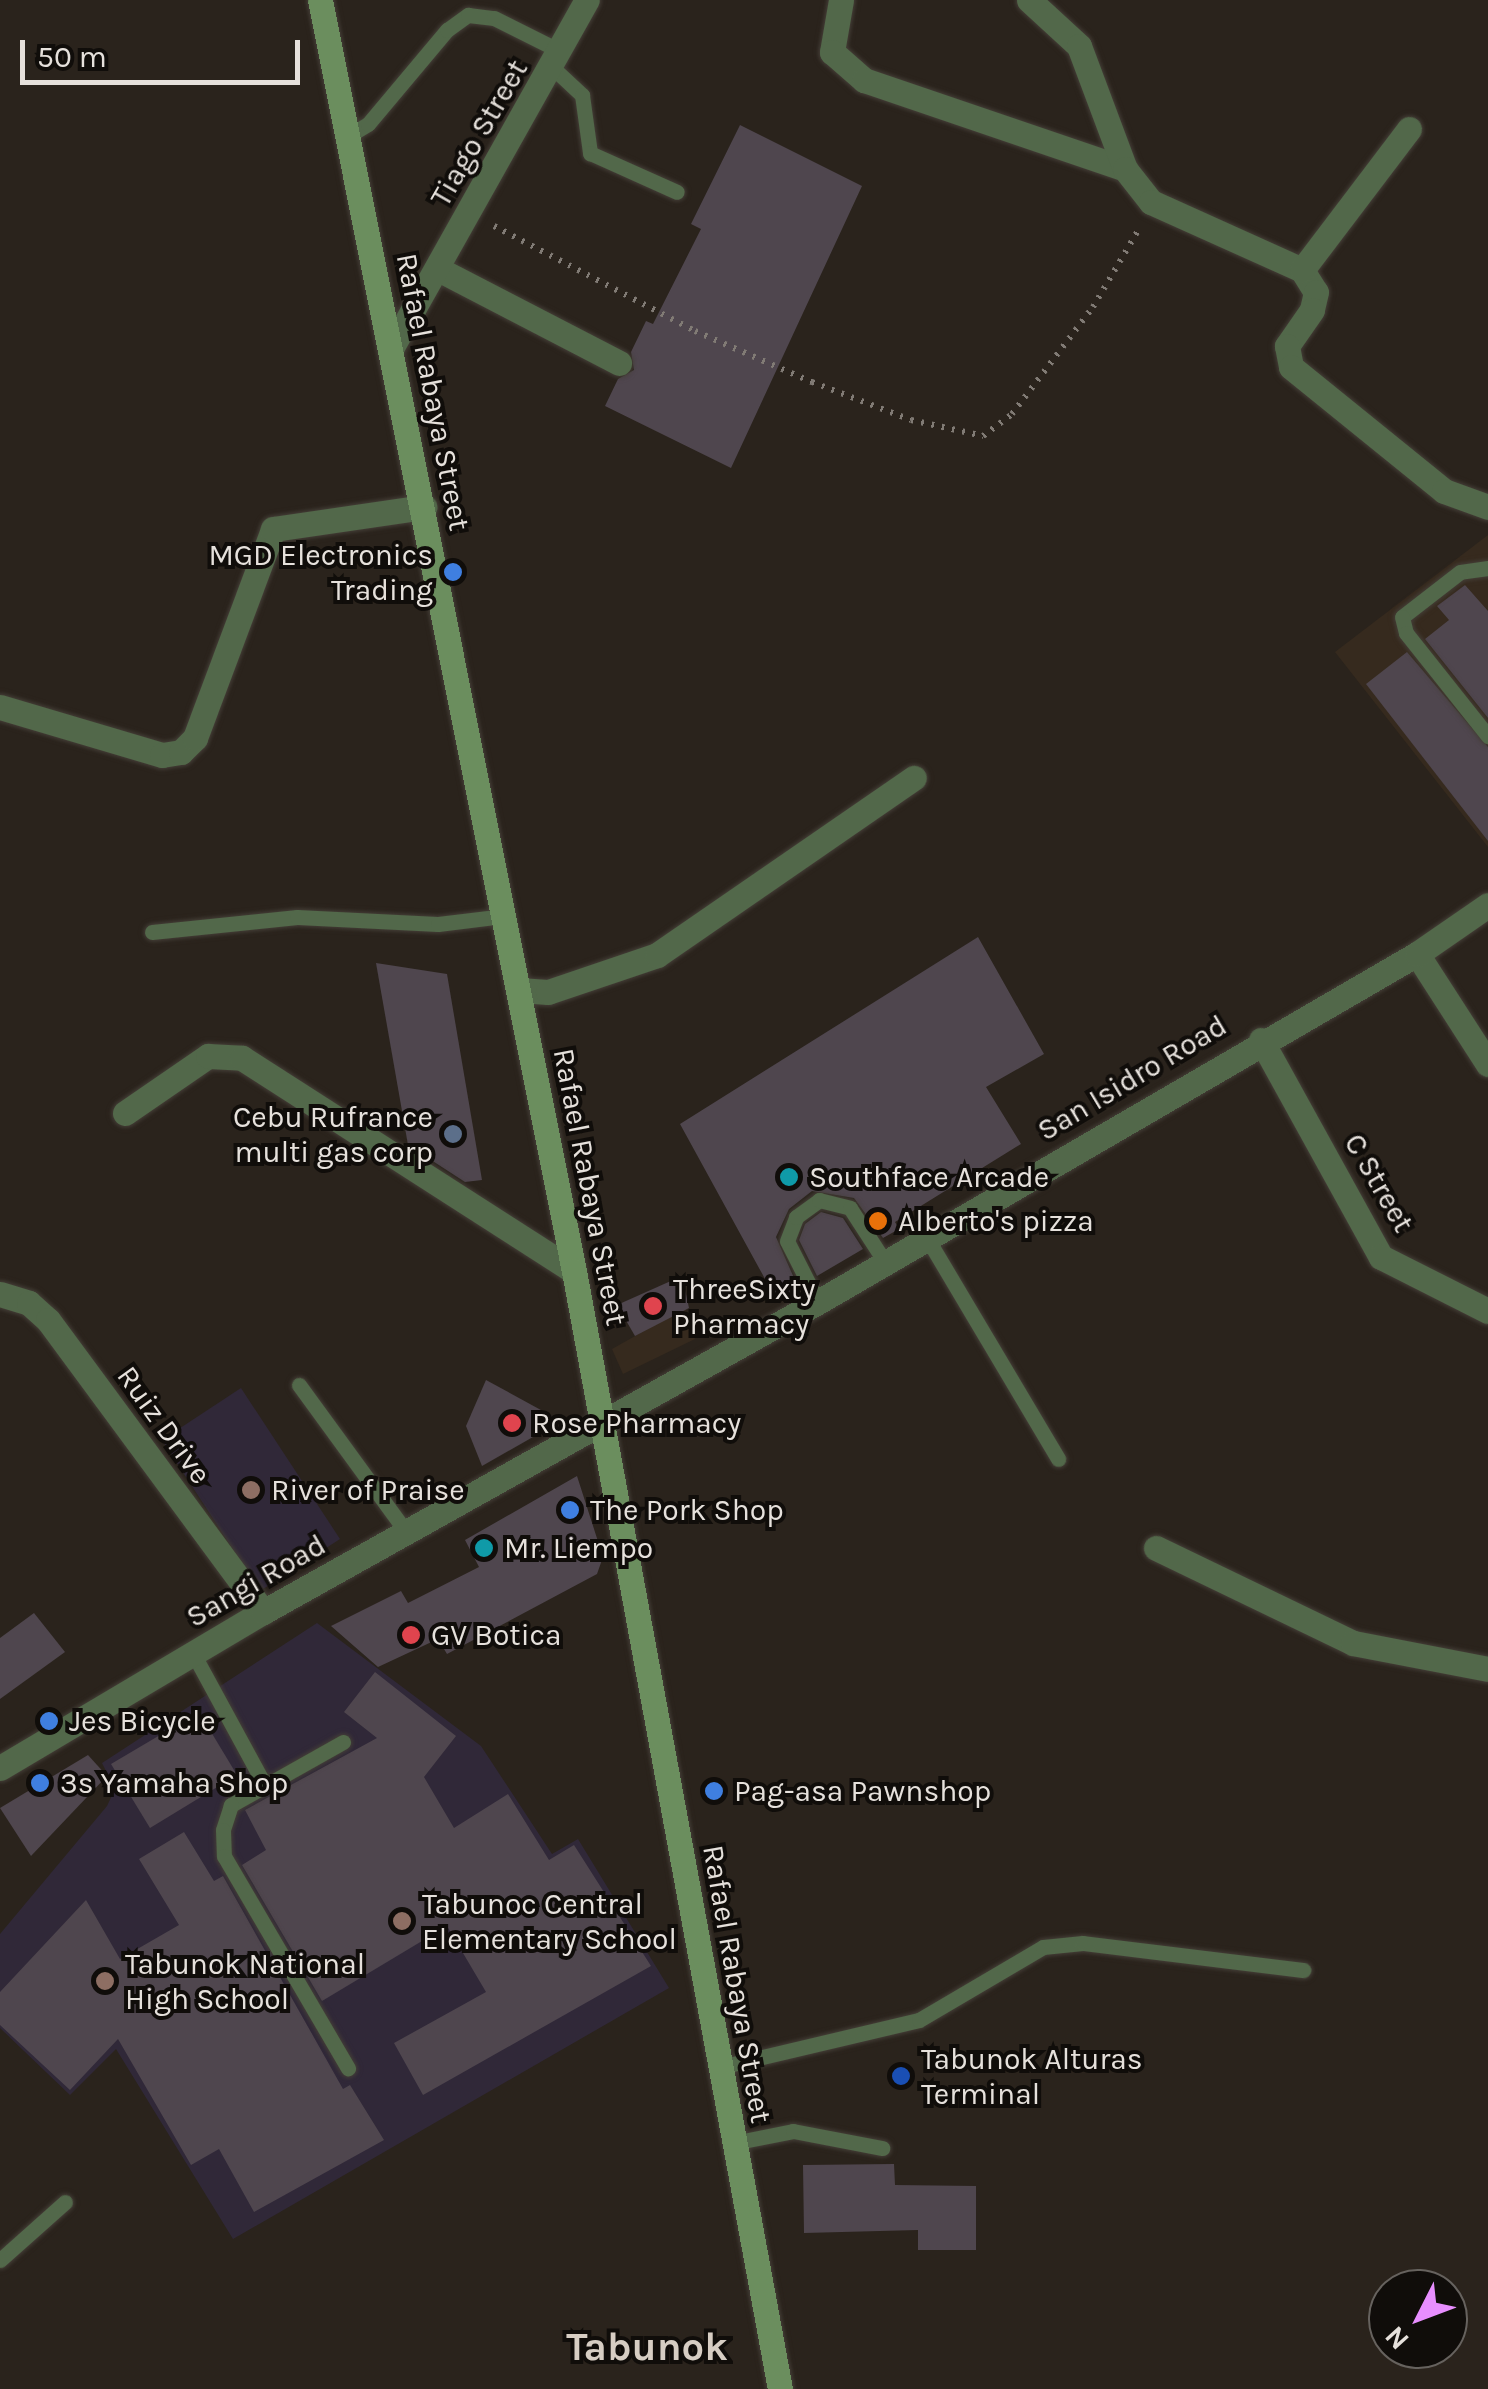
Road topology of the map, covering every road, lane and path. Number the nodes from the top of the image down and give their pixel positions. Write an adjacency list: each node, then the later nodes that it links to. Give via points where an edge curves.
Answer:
1 (320, 0): 7 (main road, Rafael Rabaya Street)
2 (587, 0): 5 (street, Tiago Street)
3 (841, 0): 8 (street, via 832,52 840,66 864,80)
4 (1035, 2): 8 (street, via 1079,46)
5 (558, 60): 7 (lane, via 494,18 468,15 447,30 368,124); 9 (lane, via 582,95 590,153); 11 (street, Tiago Street)
6 (1409, 129): 13 (street)
7 (348, 136): 14 (main road, Rafael Rabaya Street)
8 (1125, 168): 10 (street)
9 (676, 192)
10 (1151, 202): 11 (path, via 1093,306 1012,414 983,436 911,420 779,368); 13 (street)
11 (471, 214): 12 (street, Tiago Street)
12 (438, 269): 14 (street, Tiago Street); 15 (street)
13 (1302, 270): 16 (street, via 1316,292 1288,346 1292,367 1444,490)
14 (392, 347): 17 (main road, Rafael Rabaya Street)
15 (619, 363)
16 (1488, 507)
17 (424, 508): 19 (street, via 273,529 195,738 181,752 162,755); 23 (main road, Rafael Rabaya Street)
18 (1488, 568): 20 (lane, via 1460,572 1402,617 1406,633)
19 (0, 707)
20 (1488, 736)
21 (914, 778): 26 (street, via 657,955 548,992)
22 (1488, 905): 25 (street, San Isidro Road)
23 (504, 916): 24 (lane, via 438,924 298,917); 26 (main road, Rafael Rabaya Street)
24 (152, 932)
25 (1416, 954): 27 (street, San Isidro Road); 28 (street)
26 (519, 990): 32 (main road, Rafael Rabaya Street)
27 (1261, 1040): 30 (street, San Isidro Road); 35 (street, C Street, via 1382,1256)
28 (1488, 1064)
29 (125, 1113): 32 (street, via 208,1056 242,1058)
30 (927, 1238): 31 (street, San Isidro Road); 38 (lane)
31 (885, 1262): 34 (street, San Isidro Road); 34 (lane, via 850,1208 819,1200 796,1218 788,1240)
32 (574, 1271): 37 (main road, Rafael Rabaya Street)
33 (0, 1294): 41 (street, Ruiz Drive, via 28,1303 48,1320)
34 (818, 1302): 37 (street, San Isidro Road)
35 (1488, 1310)
36 (300, 1385): 39 (lane)
37 (601, 1427): 39 (street, Sangi Road); 48 (main road, Rafael Rabaya Street)
38 (1058, 1459)
39 (406, 1533): 41 (street, Sangi Road)
40 (1156, 1548): 43 (street, via 1353,1643)
41 (263, 1612): 42 (street, Sangi Road)
42 (194, 1655): 45 (street, Sangi Road); 46 (lane)
43 (1488, 1669)
44 (343, 1742): 46 (lane)
45 (0, 1768)
46 (265, 1786): 49 (lane, via 231,1805 224,1856)
47 (1303, 1970): 48 (lane, via 1083,1943 1043,1948 919,2020)
48 (720, 2067): 50 (main road, Rafael Rabaya Street)
49 (348, 2068)
50 (733, 2143): 51 (lane, via 793,2131); 54 (main road, Rafael Rabaya Street)
51 (882, 2148)
52 (65, 2202): 53 (lane)
53 (0, 2260)
54 (780, 2389)

